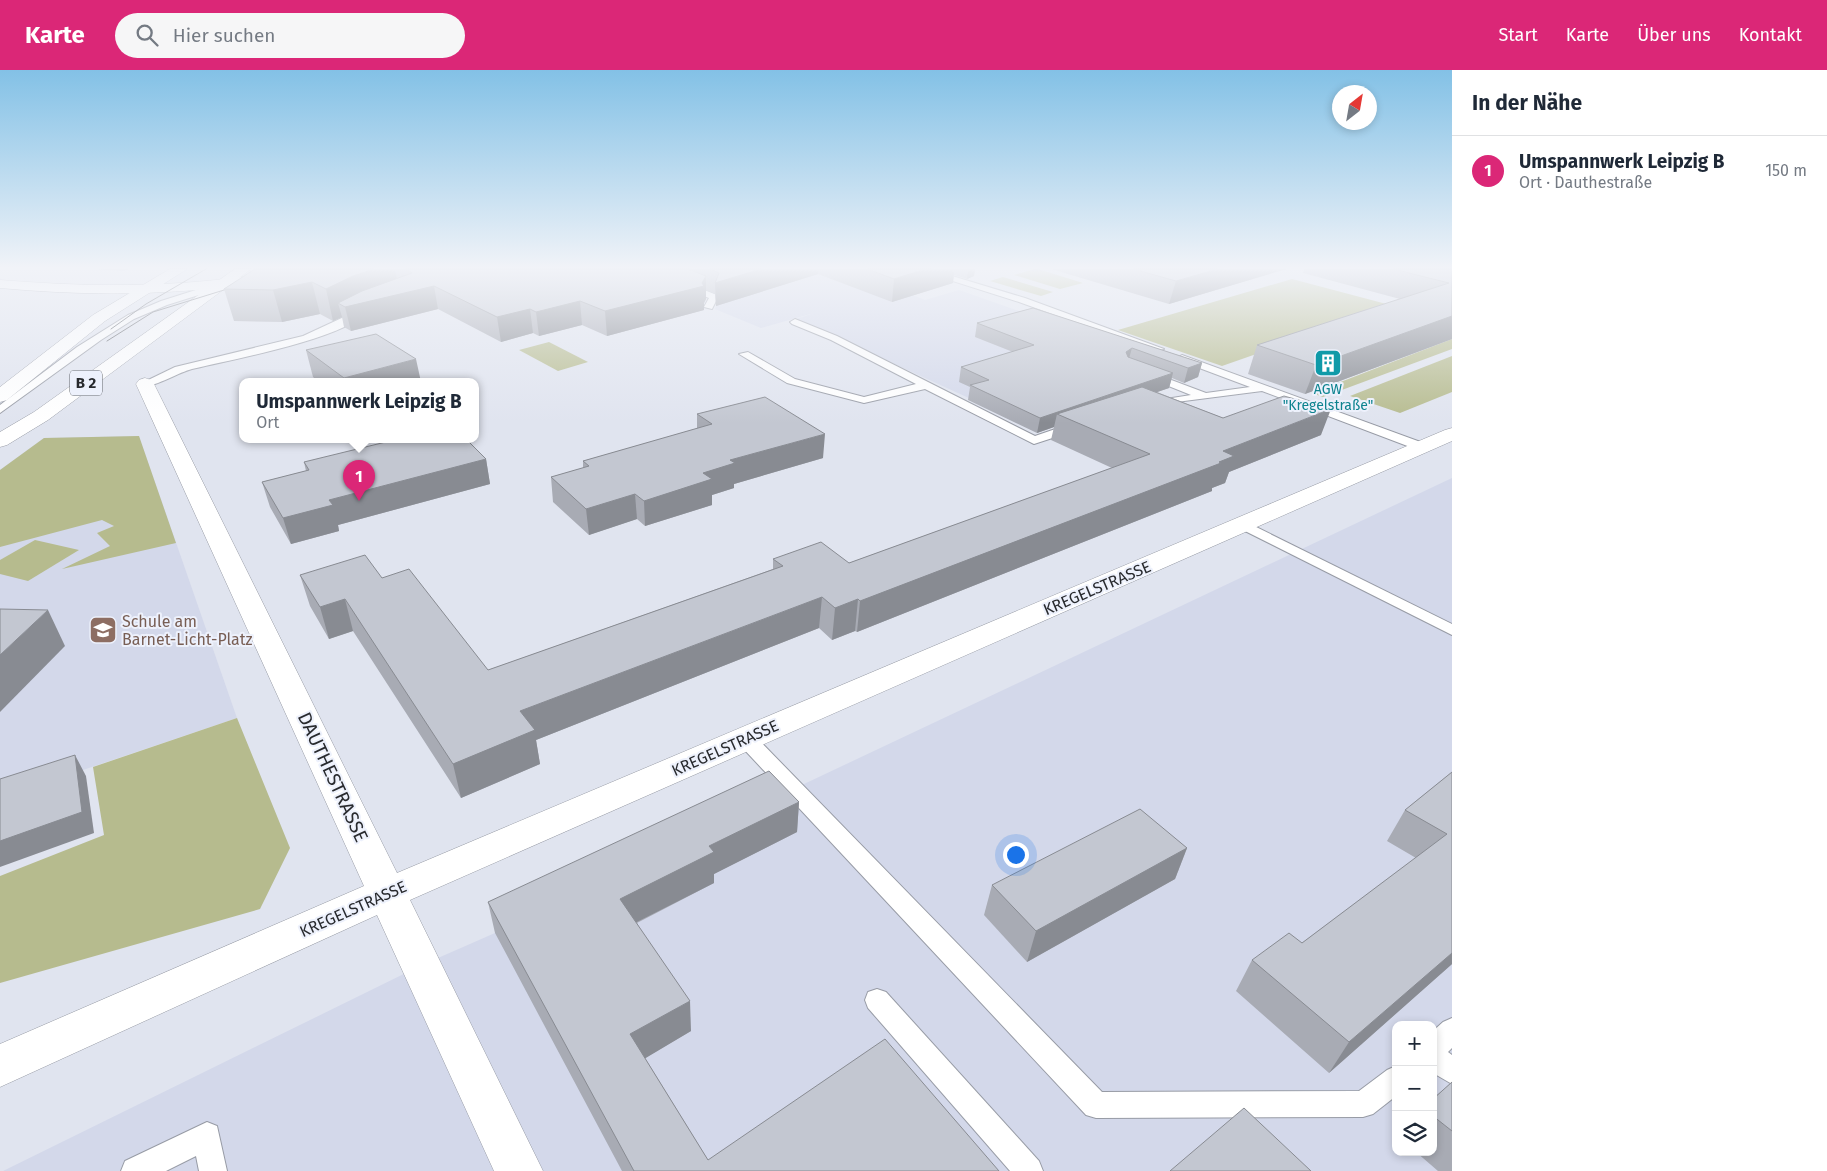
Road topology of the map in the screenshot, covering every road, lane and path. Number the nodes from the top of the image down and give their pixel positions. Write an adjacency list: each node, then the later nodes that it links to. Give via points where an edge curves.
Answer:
1 (96, 320): 10 (street, B 2)
2 (129, 320): 18 (lane, via 104,334)
3 (133, 320): 19 (lane)
4 (171, 320): 22 (street, B 2, via 23,427)
5 (344, 320): 11 (lane, via 306,338 179,369)
6 (1077, 320): 13 (lane)
7 (795, 322): 12 (lane)
8 (744, 354): 12 (lane, via 791,381 864,400)
9 (1138, 370): 15 (lane)
10 (21, 381): 14 (street, B 2); 16 (lane)
11 (145, 384): 27 (street, DAUTHESTRASSE)
12 (926, 385): 20 (lane, via 1034,440)
13 (1261, 388): 15 (lane); 23 (lane)
14 (0, 396)
15 (1205, 396): 17 (lane)
16 (0, 402)
17 (1142, 405)
18 (0, 410)
19 (0, 417)
20 (1088, 422)
21 (1452, 434): 23 (street, KREGELSTRASSE)
22 (0, 440)
23 (1422, 447): 24 (street, KREGELSTRASSE)
24 (1244, 524): 25 (lane); 26 (street, KREGELSTRASSE)
25 (1452, 630)
26 (746, 739): 27 (street, KREGELSTRASSE); 34 (lane, via 1096,1105 1363,1104)
27 (388, 893): 32 (street, KREGELSTRASSE); 37 (street, DAUTHESTRASSE)
28 (877, 1000): 38 (lane)
29 (1452, 1030): 30 (lane)
30 (1437, 1045)
31 (1437, 1060): 33 (lane)
32 (0, 1066)
33 (1452, 1071)
34 (1392, 1082)
35 (135, 1171): 36 (lane, via 206,1136)
36 (213, 1171)
37 (519, 1171)
38 (1029, 1171)

